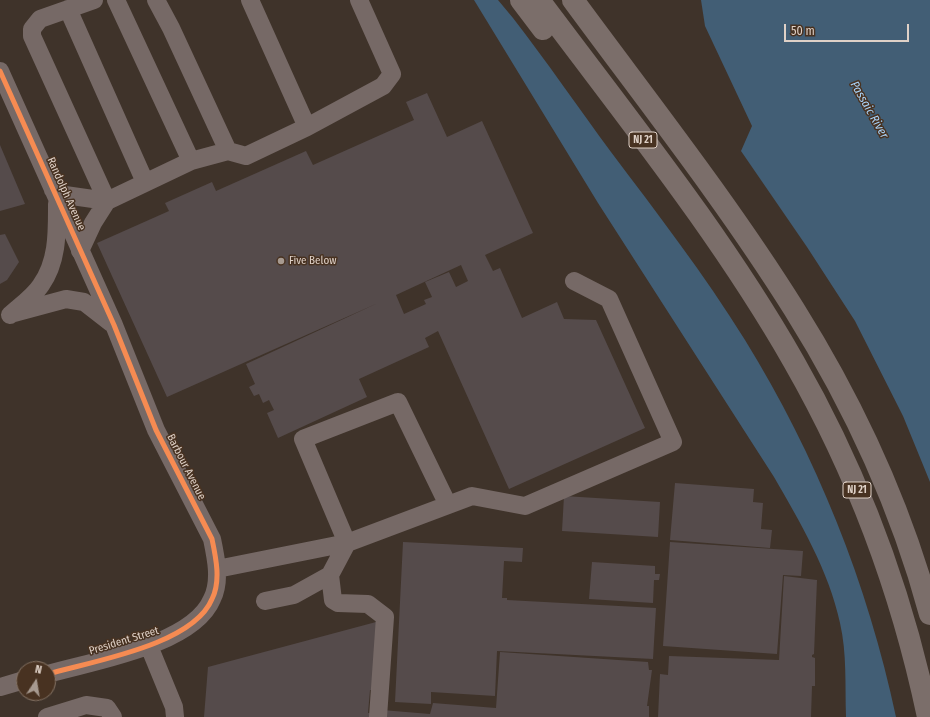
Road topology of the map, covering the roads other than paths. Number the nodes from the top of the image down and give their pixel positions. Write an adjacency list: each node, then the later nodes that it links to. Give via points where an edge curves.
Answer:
1 (94, 0): 10 (street)
2 (116, 0): 14 (street)
3 (156, 0): 13 (street, via 172,28)
4 (250, 0): 12 (street)
5 (359, 0): 12 (street, via 392,74 383,86)
6 (521, 0): 21 (highway, via 658,181)
7 (539, 0): 21 (highway, NJ 21)
8 (573, 0): 19 (highway, NJ 21)
9 (591, 0): 19 (highway, via 703,155)
10 (68, 9): 15 (street); 17 (street, via 40,19 32,29 32,36)
11 (0, 71): 16 (street, Randolph Avenue)
12 (308, 127): 13 (street, via 246,156)
13 (228, 151): 14 (street)
14 (191, 161): 15 (street)
15 (145, 182): 17 (street)
16 (55, 194): 17 (street); 18 (street, Randolph Avenue); 22 (street, via 57,234 54,258 41,286)
17 (106, 200): 18 (street)
18 (80, 251): 23 (street, Randolph Avenue)
19 (767, 266): 29 (highway, NJ 21, via 818,349 862,434 898,518)
20 (574, 281): 24 (street, via 609,299 673,442 525,506 472,496)
21 (744, 281): 39 (highway, NJ 21, via 794,363 827,424 855,485 873,528 902,613)
22 (5, 316): 23 (street, via 66,299 84,302)
23 (114, 326): 26 (street, Barbour Avenue, via 156,430 212,540)
24 (448, 505): 25 (street); 25 (street, via 398,402 303,439)
25 (347, 543): 26 (street); 27 (street)
26 (217, 569): 30 (street, Barbour Avenue, via 213,599)
27 (330, 575): 28 (street, via 294,595); 38 (street, via 332,600 338,603 368,604 385,617)
28 (265, 601)
29 (930, 614)
30 (200, 618): 31 (street, President Street, via 180,633)
31 (149, 646): 32 (street, President Street); 37 (street, via 174,707)
32 (56, 672)
33 (16, 682): 34 (street)
34 (0, 687)
35 (46, 717): 36 (street, via 86,704 106,708)
36 (113, 717)
37 (175, 717)
38 (378, 717)
39 (928, 717)

